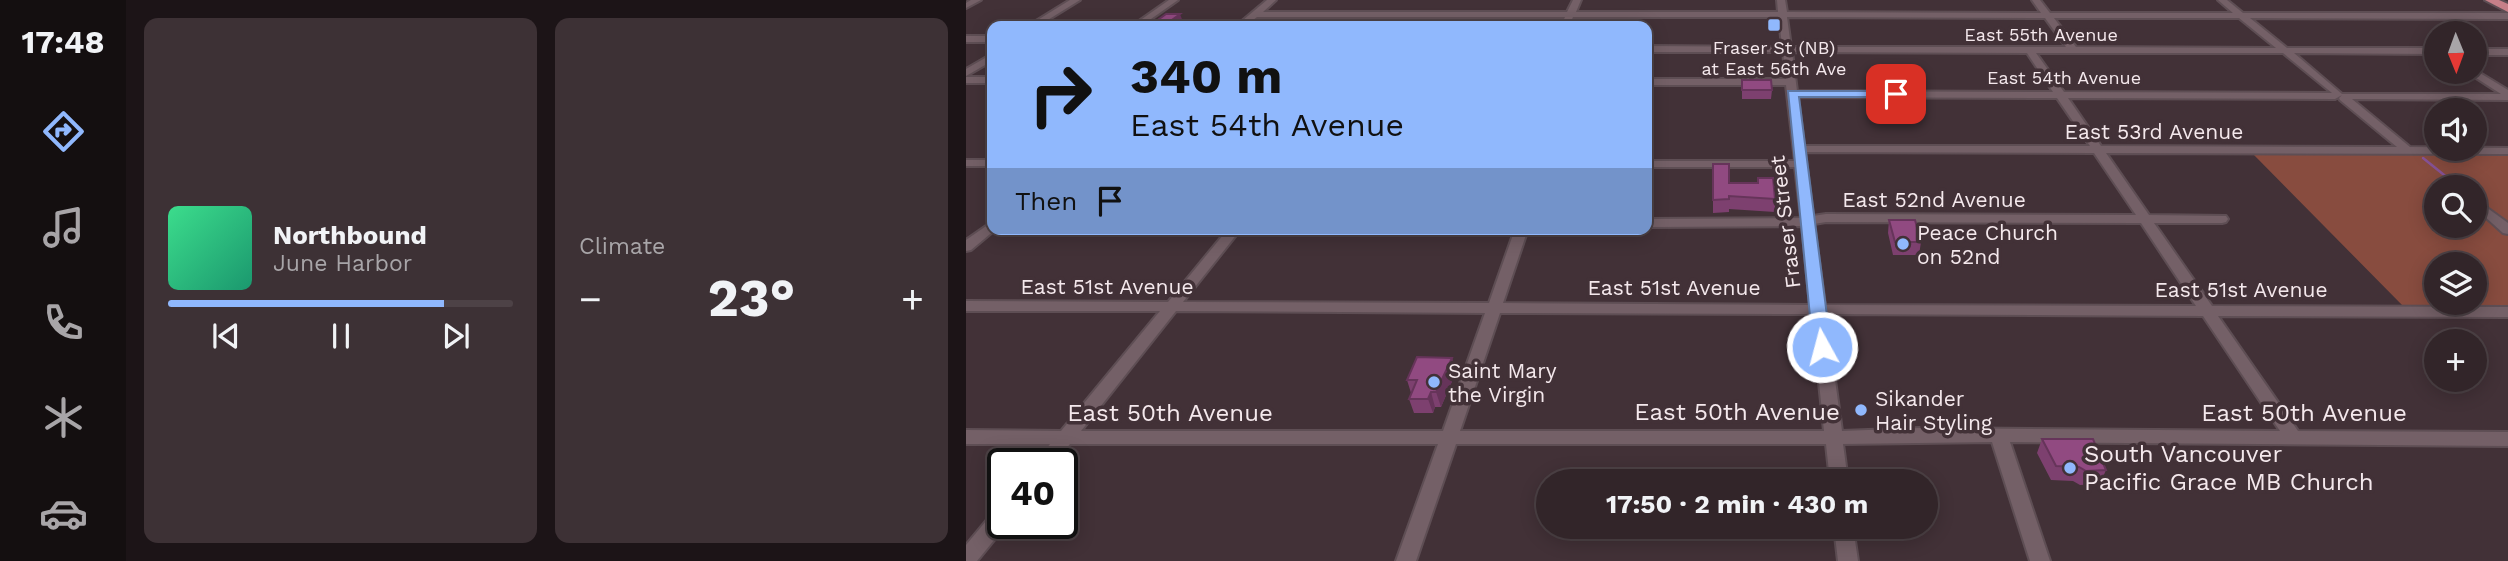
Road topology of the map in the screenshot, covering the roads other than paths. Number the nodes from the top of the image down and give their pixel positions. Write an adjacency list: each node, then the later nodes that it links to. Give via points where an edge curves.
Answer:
1 (977, 0): 10 (street)
2 (1076, 0): 18 (street)
3 (1174, 0): 19 (street)
4 (1272, 0): 12 (street)
5 (1577, 0): 13 (street)
6 (1781, 0): 14 (street, Fraser Street)
7 (2036, 0): 15 (street)
8 (2222, 0): 16 (street)
9 (2491, 0): 11 (main road)
10 (966, 6)
11 (2508, 9)
12 (1255, 14): 13 (street); 20 (street)
13 (1571, 14): 14 (street); 21 (street)
14 (1783, 15): 15 (street); 25 (street, Fraser Street)
15 (2048, 16): 16 (street); 27 (street)
16 (2241, 16): 17 (street); 28 (street)
17 (2508, 16)
18 (1040, 21)
19 (1143, 21)
20 (1246, 21)
21 (1568, 21)
22 (966, 39): 23 (street)
23 (987, 39)
24 (1652, 49): 25 (street, East 55th Avenue)
25 (1787, 49): 26 (street, East 55th Avenue); 38 (street, Fraser Street)
26 (2030, 50): 27 (street, East 55th Avenue); 39 (street)
27 (2073, 50): 28 (street, East 55th Avenue)
28 (2283, 50): 29 (street, East 55th Avenue); 41 (street)
29 (2424, 51)
30 (2487, 52): 31 (street)
31 (2508, 52)
32 (987, 60): 33 (street)
33 (966, 73)
34 (966, 80): 35 (street)
35 (987, 80)
36 (1652, 82): 38 (street, East 54th Avenue)
37 (2487, 82): 40 (street)
38 (1792, 88): 39 (street, East 54th Avenue); 42 (street, Fraser Street)
39 (2060, 94): 41 (street, East 54th Avenue); 43 (street)
40 (2508, 95): 41 (street, East 54th Avenue)
41 (2341, 96): 44 (street)
42 (1799, 149): 43 (street, East 53rd Avenue); 49 (street, Fraser Street)
43 (2099, 150): 44 (street, East 53rd Avenue); 51 (street)
44 (2408, 151): 45 (street, East 53rd Avenue)
45 (2508, 151)
46 (966, 163): 47 (street)
47 (987, 163)
48 (1652, 164): 49 (street)
49 (1801, 164): 53 (street, Fraser Street)
50 (2487, 212): 56 (street)
51 (2146, 219): 52 (street, East 52nd Avenue); 53 (street, East 52nd Avenue); 64 (street)
52 (2222, 219)
53 (1808, 220): 54 (street, East 52nd Avenue); 63 (street, Fraser Street)
54 (1652, 223)
55 (987, 230): 59 (street)
56 (2508, 230)
57 (1230, 235): 61 (street)
58 (1520, 235): 62 (street)
59 (966, 247)
60 (966, 306): 61 (street, East 51st Avenue)
61 (1172, 307): 62 (street, East 51st Avenue); 71 (street)
62 (1495, 308): 63 (street, East 51st Avenue); 69 (street)
63 (1818, 308): 64 (street, East 51st Avenue); 66 (street, Fraser Street)
64 (2207, 310): 65 (street, East 51st Avenue); 70 (street)
65 (2508, 312)
66 (1833, 436): 67 (street, East 50th Avenue); 69 (street, East 50th Avenue); 74 (street, Fraser Street)
67 (2000, 436): 70 (street, East 50th Avenue); 80 (street)
68 (966, 437): 71 (street, East 50th Avenue)
69 (1450, 437): 71 (street, East 50th Avenue); 78 (street)
70 (2293, 437): 72 (street, East 50th Avenue)
71 (1066, 438): 73 (street)
72 (2508, 439)
73 (1058, 448)
74 (1837, 469)
75 (987, 534): 77 (street)
76 (1845, 539): 79 (street)
77 (966, 560)
78 (1406, 561)
79 (1848, 561)
80 (2040, 561)

